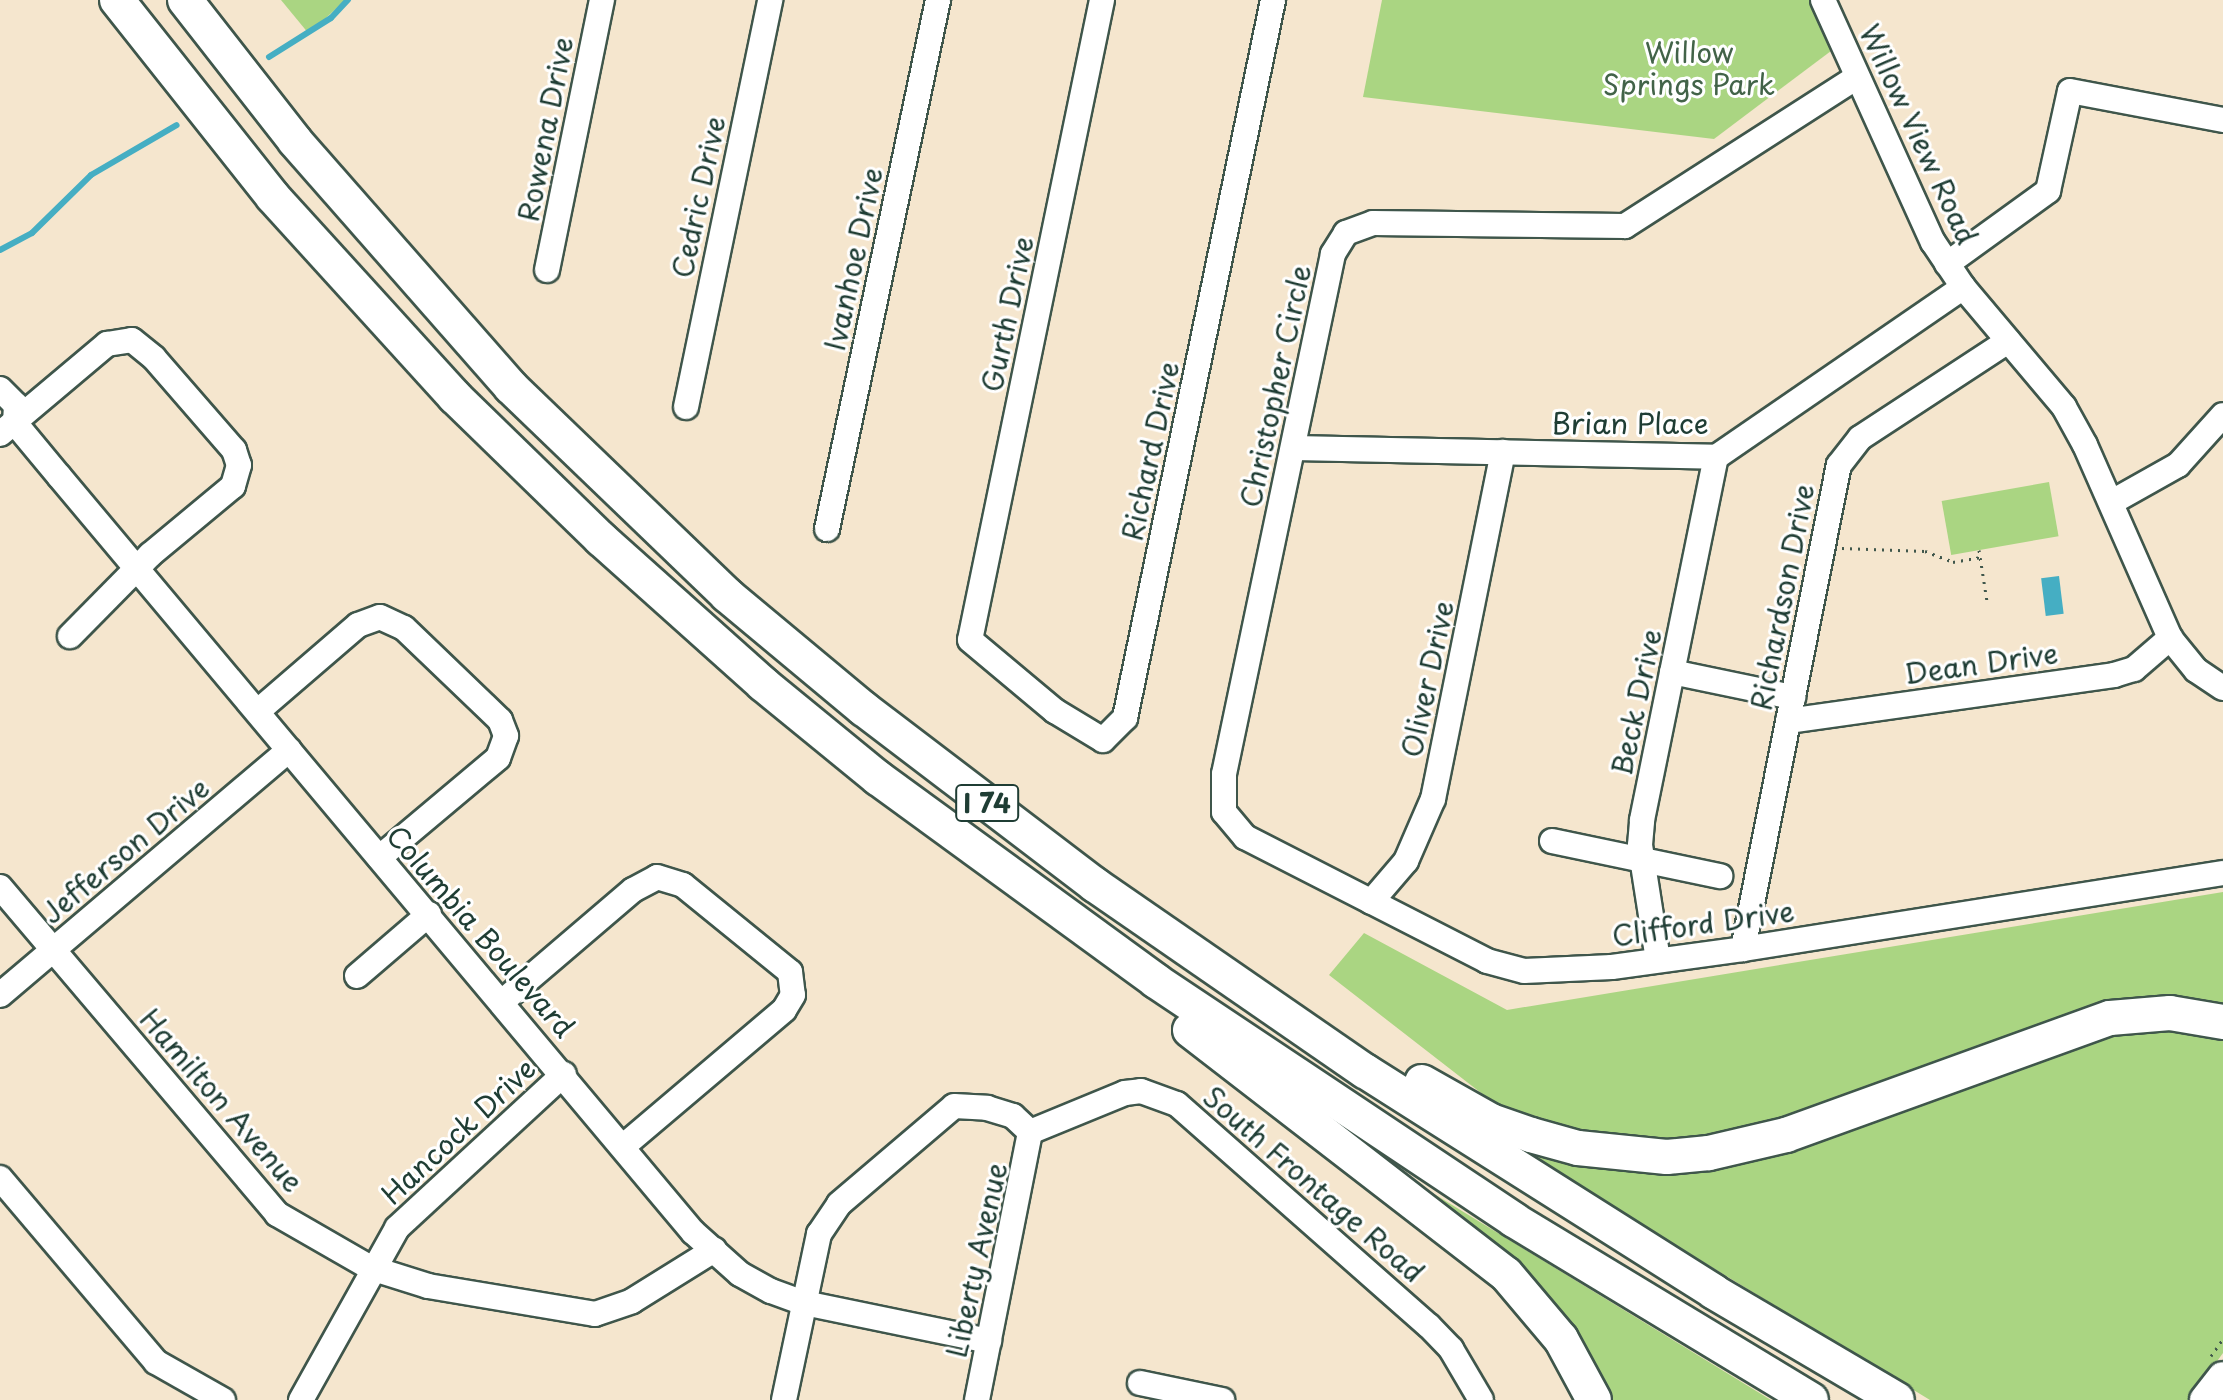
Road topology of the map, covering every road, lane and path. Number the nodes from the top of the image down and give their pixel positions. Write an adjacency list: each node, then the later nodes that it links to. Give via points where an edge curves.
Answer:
1 (117, 0): 46 (highway, I 74, via 273,197 466,408 601,539 763,684)
2 (185, 0): 44 (highway, I 74, via 413,281 615,492 864,709)
3 (602, 0): 12 (street, Rowena Drive)
4 (770, 0): 16 (street, Cedric Drive)
5 (938, 0): 23 (street, Ivanhoe Drive)
6 (1102, 0): 31 (street, Gurth Drive)
7 (1273, 0): 31 (street, Richard Drive, via 1125,718 1110,738 1092,738)
8 (1823, 0): 9 (street, Willow View Road)
9 (1857, 77): 11 (street, Willow View Road); 19 (street, Christopher Circle, via 1625,226 1373,223 1353,228 1333,254)
10 (2223, 120): 11 (street, via 2070,91 2048,191)
11 (1947, 264): 13 (street, Willow View Road)
12 (547, 270)
13 (1963, 287): 14 (street, Willow View Road); 21 (street, Brian Place)
14 (2008, 341): 22 (street, Willow View Road, via 2064,407); 24 (street, Richardson Drive, via 1860,438 1846,453)
15 (0, 389): 18 (street, Columbia Boulevard, via 16,405)
16 (686, 407)
17 (2223, 415): 22 (street, via 2178,465)
18 (5, 426): 27 (street, Columbia Boulevard); 27 (street, via 107,344 132,340 154,358 234,450 239,465 233,486)
19 (1294, 448): 20 (street, Brian Place); 38 (street, Christopher Circle, via 1224,774 1221,801)
20 (1503, 452): 21 (street, Brian Place); 47 (street, Oliver Drive, via 1433,799 1406,861)
21 (1716, 457): 32 (street, Beck Drive)
22 (2112, 502): 30 (street, Willow View Road)
23 (827, 529)
24 (1823, 547): 26 (path, via 1925,551 1953,562); 34 (street, Richardson Drive)
25 (1979, 550): 26 (path)
26 (1980, 557): 28 (path)
27 (138, 569): 29 (street); 35 (street, Columbia Boulevard)
28 (1987, 601)
29 (70, 636)
30 (2170, 638): 33 (street, Willow View Road, via 2196,670); 36 (street, Dean Drive, via 2134,669 2114,675)
31 (970, 640)
32 (1672, 672): 34 (street); 41 (street, Beck Drive, via 1642,820)
33 (2223, 688)
34 (1793, 697): 36 (street, Richardson Drive)
35 (258, 711): 37 (street, Columbia Boulevard); 40 (street, via 358,625 380,617 404,628 500,720 506,736 498,758)
36 (1788, 721): 50 (street, Richardson Drive)
37 (289, 750): 40 (street, Columbia Boulevard); 49 (street, Jefferson Drive)
38 (1228, 818): 47 (street, Clifford Drive, via 1245,837)
39 (1552, 841): 41 (street)
40 (379, 858): 48 (street, Columbia Boulevard)
41 (1642, 860): 43 (street); 51 (street, Beck Drive)
42 (2223, 873): 50 (street, Clifford Drive)
43 (1720, 876)
44 (1095, 885): 55 (highway, via 1491,1121 1578,1148 1629,1155 1667,1157 1752,1145 2110,1018 2170,1013); 74 (highway, I 74, via 1514,1168)
45 (0, 887): 49 (street, Hamilton Avenue)
46 (1033, 893): 72 (highway, via 1169,1013 1506,1274 1561,1339); 73 (highway, I 74, via 1409,1152)
47 (1371, 902): 51 (street, Clifford Drive, via 1506,968 1546,972)
48 (429, 914): 52 (street); 54 (street, Columbia Boulevard)
49 (55, 948): 53 (street, Jefferson Drive); 61 (street, Hamilton Avenue, via 277,1214)
50 (1743, 949): 51 (street, Clifford Drive)
51 (1658, 960)
52 (357, 976)
53 (0, 995)
54 (503, 1001): 56 (street, Columbia Boulevard); 58 (street, via 633,890 657,877 683,885 790,972 793,995 784,1010)
55 (2223, 1022)
56 (564, 1074): 58 (street, Columbia Boulevard); 61 (street, Hancock Drive, via 427,1196 397,1228)
57 (1030, 1132): 62 (street, via 1013,1116 987,1108 966,1104 946,1110 825,1221); 63 (street, Liberty Avenue); 71 (street, South Frontage Road, via 1125,1093 1141,1091 1177,1104 1429,1326 1451,1349)
58 (625, 1145): 60 (street, Columbia Boulevard, via 693,1232)
59 (0, 1178): 66 (street, via 156,1362)
60 (714, 1250): 61 (street, Hamilton Avenue, via 632,1301 595,1314 428,1286); 62 (street, Columbia Boulevard, via 740,1274)
61 (371, 1268): 67 (street, Hancock Drive)
62 (804, 1303): 63 (street, Columbia Boulevard); 68 (street)
63 (989, 1341): 69 (street, Liberty Avenue)
64 (2223, 1377): 75 (main road)
65 (1140, 1383): 70 (street)
66 (223, 1400)
67 (301, 1400)
68 (784, 1400)
69 (977, 1400)
70 (1222, 1400)
71 (1481, 1400)
72 (1594, 1400)
73 (1811, 1400)
74 (1897, 1400)
75 (2205, 1400)

